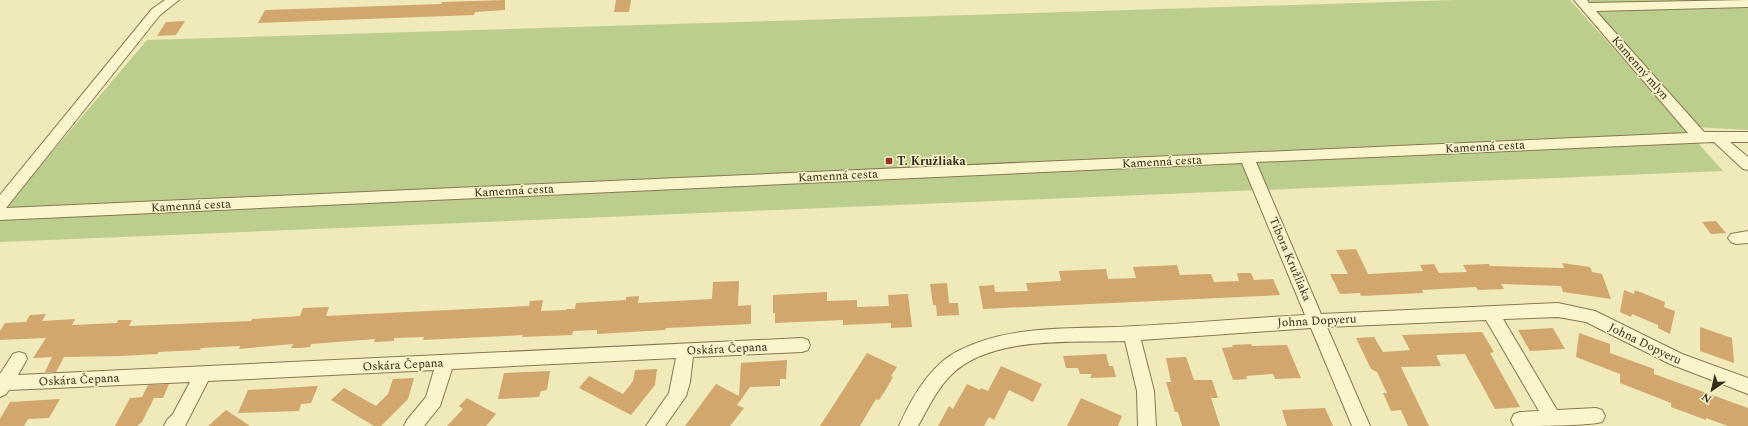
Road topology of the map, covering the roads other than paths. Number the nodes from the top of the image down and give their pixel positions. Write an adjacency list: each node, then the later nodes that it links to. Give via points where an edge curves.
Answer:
1 (173, 0): 10 (street, via 156,12)
2 (1704, 2): 3 (street); 4 (street)
3 (1583, 4): 5 (street, Kamenný mlyn)
4 (1748, 4)
5 (1700, 137): 6 (street, Kamenná cesta); 8 (street, Kamenná cesta)
6 (1719, 138): 7 (street, Kamenná cesta); 9 (street)
7 (1748, 138)
8 (1247, 158): 11 (street, Kamenná cesta); 13 (street, Tibora Kružliaka)
9 (1745, 160)
10 (0, 205)
11 (0, 214)
12 (1491, 313): 13 (street, Johna Dopyeru); 21 (street, Johna Dopyeru, via 1558,310 1589,316 1676,359); 23 (street)
13 (1317, 320): 14 (street, Johna Dopyeru); 30 (street, Tibora Kružliaka)
14 (1131, 333): 28 (street, Johna Dopyeru, via 1010,339 987,346 962,357 932,384); 29 (street, via 1147,391)
15 (802, 345): 16 (street, Oskára Čepana)
16 (685, 352): 18 (street, Oskára Čepana); 27 (street, via 677,396)
17 (19, 359): 20 (street, Oskára Čepana)
18 (445, 363): 19 (street, Oskára Čepana); 26 (street, via 434,401)
19 (202, 374): 20 (street, Oskára Čepana); 25 (street, via 179,420)
20 (2, 386)
21 (1748, 386)
22 (1596, 416): 23 (street)
23 (1553, 419): 24 (street)
24 (1520, 420)
25 (172, 426)
26 (413, 426)
27 (655, 426)
28 (908, 426)
29 (1147, 426)
30 (1361, 426)

